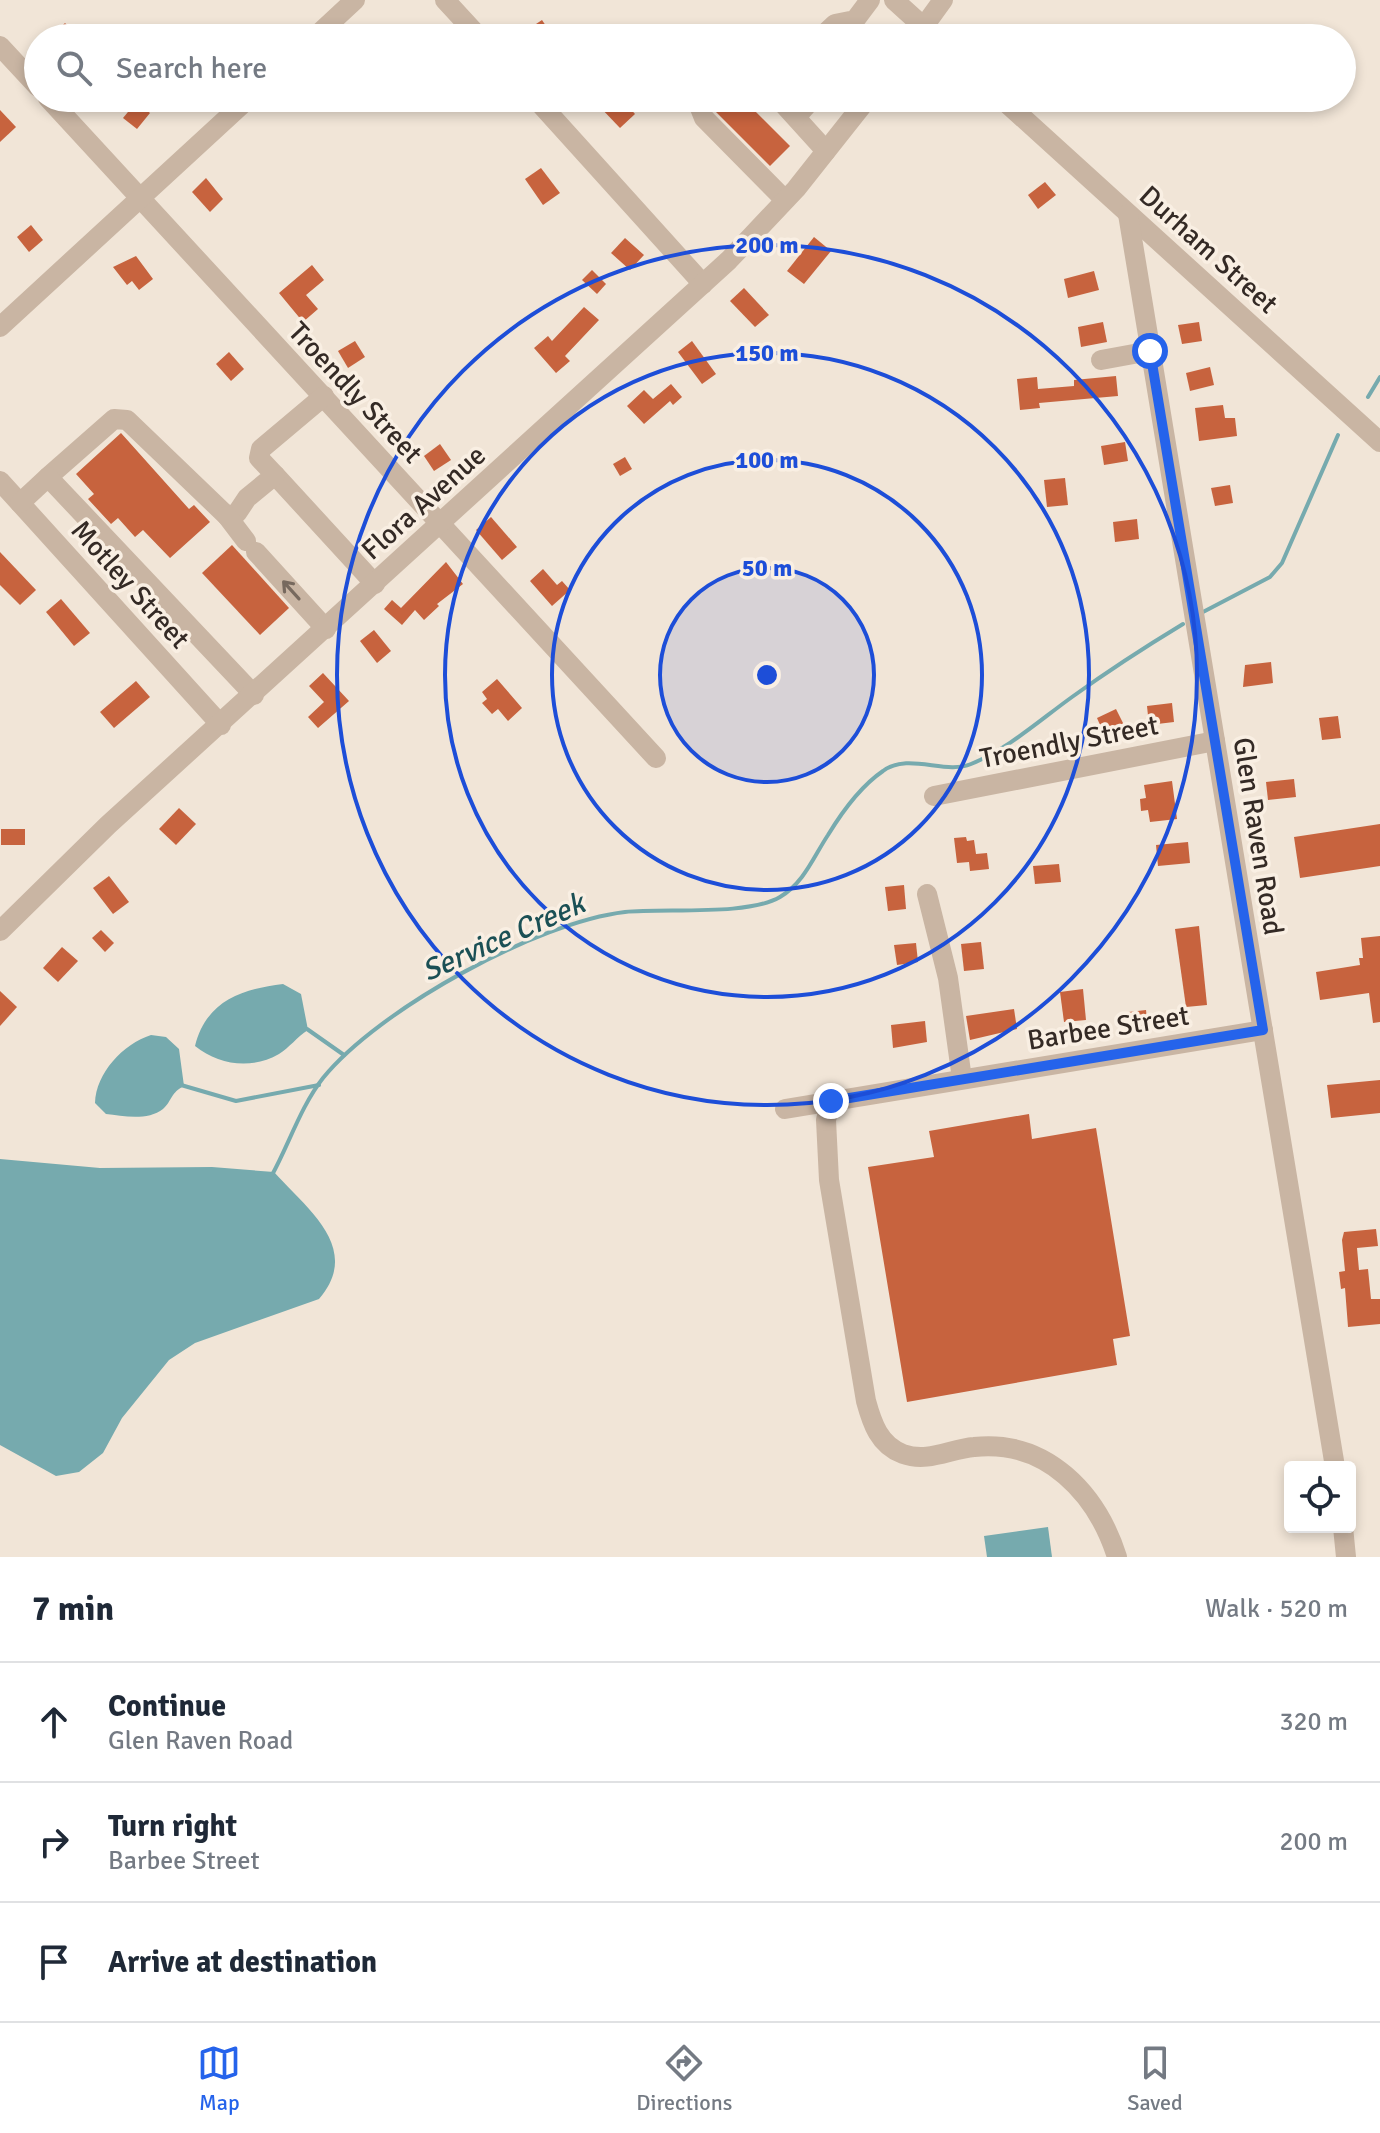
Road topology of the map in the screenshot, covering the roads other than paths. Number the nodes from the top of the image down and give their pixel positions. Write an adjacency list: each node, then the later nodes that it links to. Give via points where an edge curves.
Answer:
1 (355, 0): 6 (street)
2 (445, 0): 7 (street)
3 (870, 0): 8 (street)
4 (894, 0): 9 (street)
5 (943, 0): 10 (street)
6 (329, 24)
7 (467, 24)
8 (848, 24)
9 (916, 24)
10 (930, 24)
11 (0, 46): 12 (street)
12 (24, 72)
13 (61, 112): 23 (street, Troendly Street)
14 (234, 112): 23 (street)
15 (548, 112): 26 (street)
16 (702, 112): 24 (street)
17 (791, 112): 21 (street)
18 (800, 112): 21 (street)
19 (857, 112): 22 (street, Flora Avenue)
20 (1016, 112): 25 (street, Durham Street)
21 (796, 117): 22 (street)
22 (826, 151): 24 (street, Flora Avenue)
23 (140, 198): 27 (street); 30 (street, Troendly Street)
24 (785, 200): 26 (street, Flora Avenue)
25 (1128, 214): 28 (street, Glen Raven Road); 31 (street, Durham Street)
26 (703, 284): 37 (street, Flora Avenue)
27 (0, 327)
28 (1150, 351): 29 (street); 42 (street, Glen Raven Road)
29 (1101, 360)
30 (324, 396): 32 (street, via 261,449 259,458); 37 (street, Troendly Street)
31 (1380, 442)
32 (275, 475): 36 (street, via 237,513); 38 (street)
33 (48, 477): 35 (street); 36 (street, via 114,419 127,420); 40 (street)
34 (0, 481): 35 (street, Motley Street)
35 (20, 503): 41 (street, Motley Street)
36 (227, 516): 39 (street, one-way to 36)
37 (440, 525): 38 (street, Flora Avenue); 43 (street, Troendly Street)
38 (375, 584): 39 (street, Flora Avenue)
39 (326, 629): 40 (street, Flora Avenue)
40 (254, 695): 41 (street, Flora Avenue)
41 (221, 725): 46 (street, Flora Avenue)
42 (1215, 741): 44 (street, Troendly Street); 47 (street, Glen Raven Road)
43 (656, 758)
44 (934, 796)
45 (927, 894): 48 (street, via 948,978)
46 (0, 931)
47 (1263, 1030): 48 (street, Barbee Street); 51 (street, Glen Raven Road)
48 (962, 1079): 49 (street, Barbee Street)
49 (831, 1101): 50 (street, Barbee Street); 53 (street, via 826,1120 829,1180 875,1431 897,1451 918,1457 978,1446 1013,1449 1046,1461 1091,1499)
50 (785, 1109)
51 (1334, 1461)
52 (1344, 1533): 54 (street)
53 (1117, 1557)
54 (1346, 1557)

